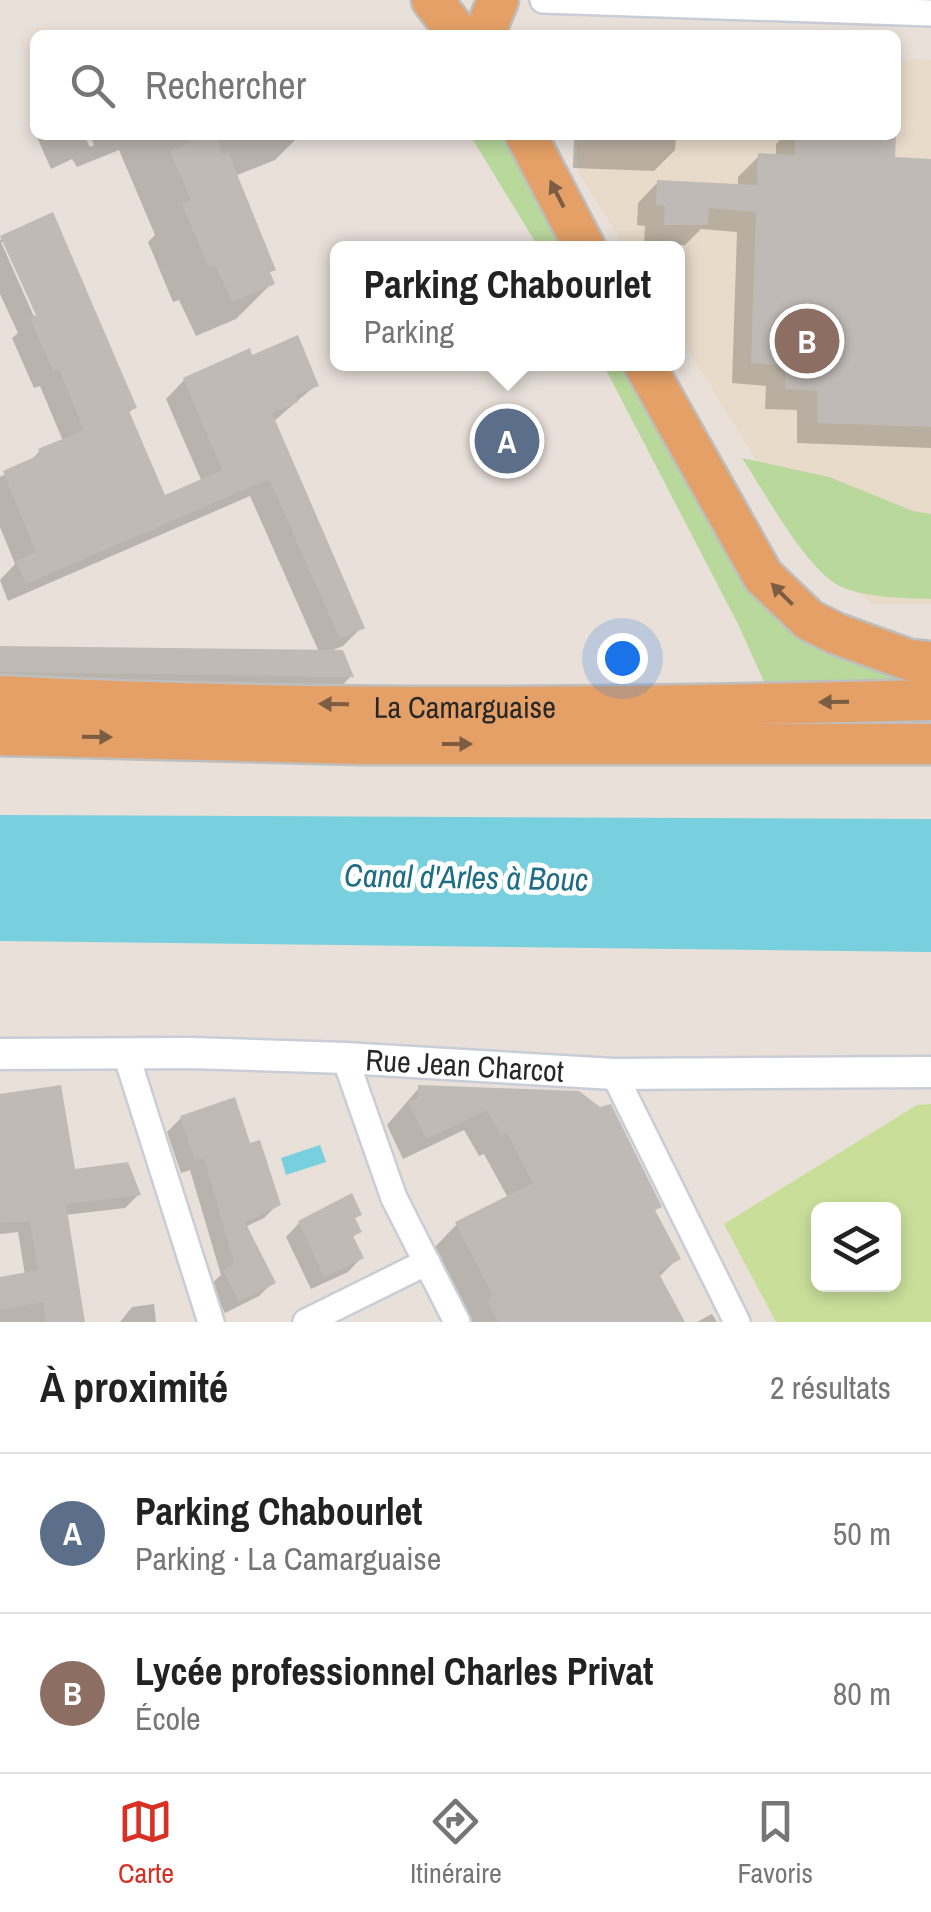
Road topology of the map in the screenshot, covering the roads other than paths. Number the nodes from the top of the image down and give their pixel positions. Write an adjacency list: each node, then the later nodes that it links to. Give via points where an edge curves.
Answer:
1 (432, 0): 5 (highway)
2 (498, 0): 6 (highway)
3 (543, 0): 4 (street)
4 (931, 13)
5 (455, 30)
6 (488, 30)
7 (530, 140): 8 (highway, one-way to 7)
8 (581, 241)
9 (648, 371): 10 (highway, one-way to 9, via 880,652 809,620 763,576)
10 (931, 662)
11 (0, 696): 12 (highway, La Camarguaise, one-way to 11, via 578,708)
12 (931, 700)
13 (0, 735): 14 (highway, La Camarguaise, one-way to 14, via 382,744)
14 (931, 744)
15 (0, 1054): 16 (street, Rue Jean Charcot)
16 (126, 1054): 17 (street, Rue Jean Charcot); 21 (street)
17 (345, 1058): 19 (street, Rue Jean Charcot); 20 (street, via 394,1198)
18 (931, 1072): 19 (street, Rue Jean Charcot)
19 (614, 1074): 24 (street)
20 (427, 1262): 22 (street); 23 (street)
21 (211, 1322)
22 (306, 1322)
23 (458, 1322)
24 (737, 1322)

